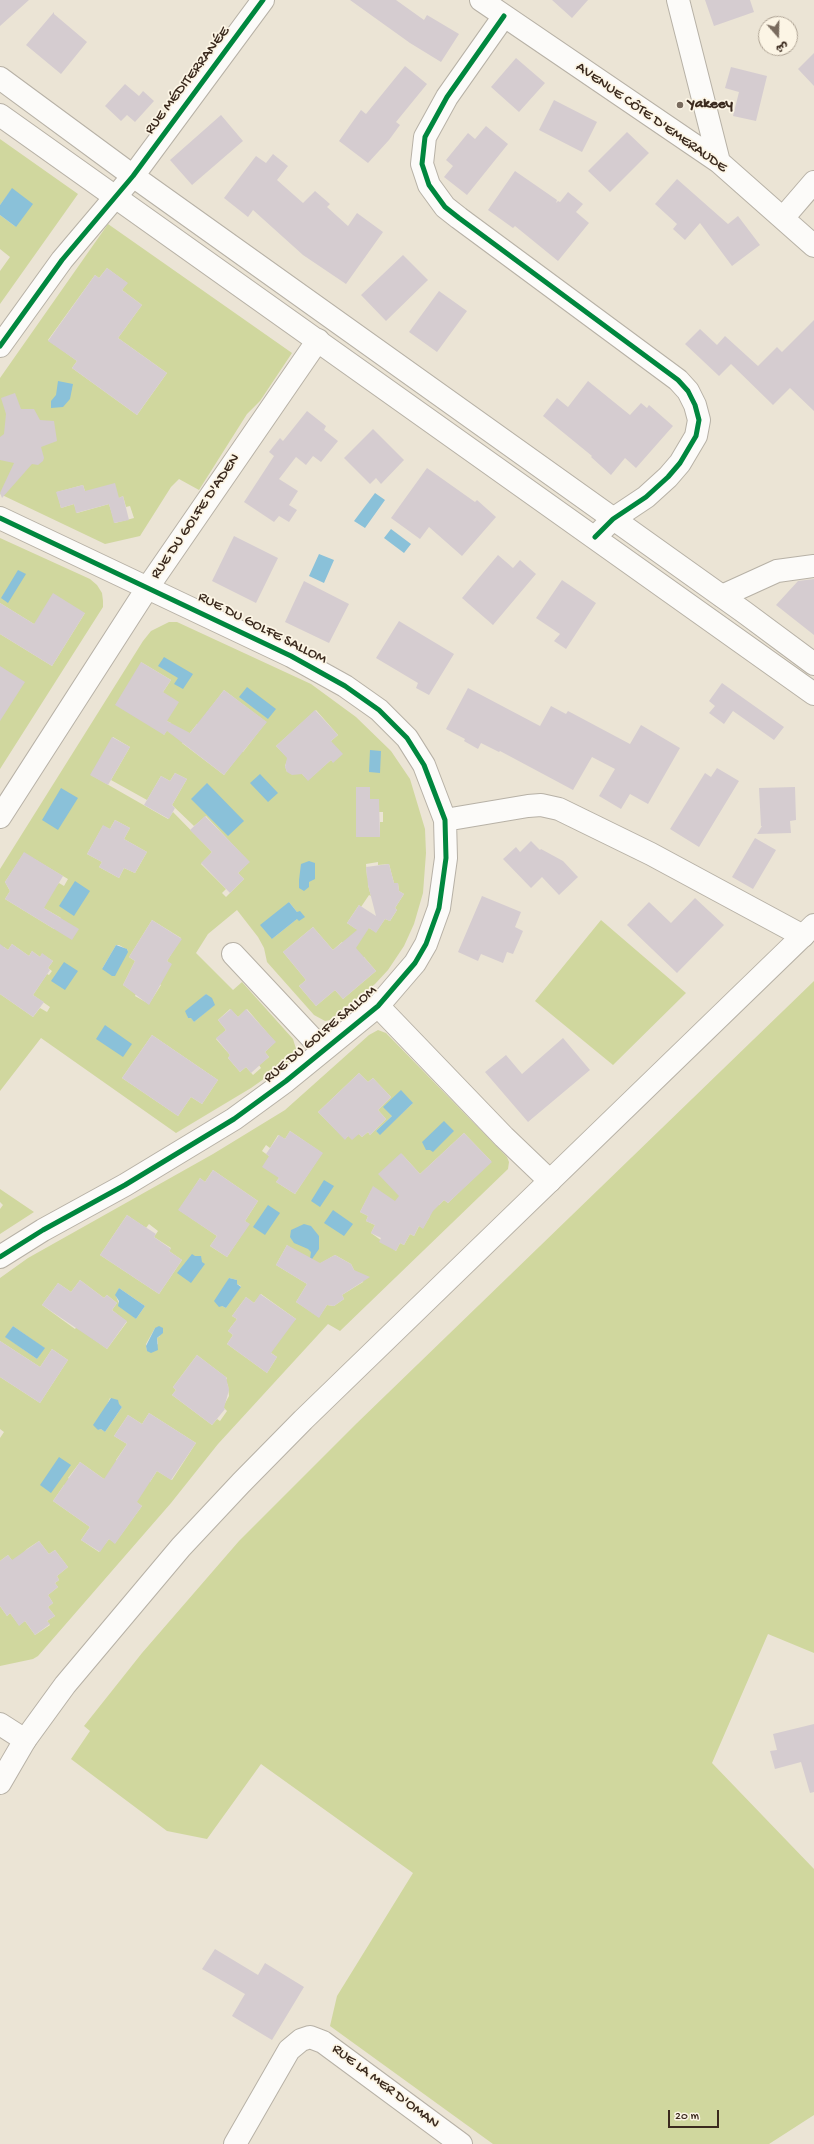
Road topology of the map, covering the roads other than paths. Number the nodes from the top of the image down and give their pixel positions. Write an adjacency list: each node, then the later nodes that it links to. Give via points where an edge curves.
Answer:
1 (263, 0): 8 (street, RUE MÉDITERRANÉE)
2 (481, 0): 4 (street, AVENUE CÔTE D'EMERAUDE)
3 (678, 0): 7 (street)
4 (504, 16): 7 (street, AVENUE CÔTE D'EMERAUDE); 17 (street, via 431,124 424,137 422,164 429,185 445,207 661,366 688,391 696,405 699,420 696,436 680,463 656,489)
5 (0, 78): 8 (street)
6 (0, 115): 10 (street)
7 (719, 162): 12 (street, AVENUE CÔTE D'EMERAUDE)
8 (133, 176): 10 (street, RUE MÉDITERRANÉE); 17 (street)
9 (814, 182): 11 (street)
10 (114, 196): 14 (street); 15 (street, RUE MÉDITERRANÉE, via 62,260)
11 (806, 201): 12 (street)
12 (783, 218): 13 (street, AVENUE CÔTE D'EMERAUDE)
13 (814, 246)
14 (318, 340): 18 (street); 20 (street, RUE DU GOLFE D'ADEN)
15 (0, 346)
16 (0, 518): 20 (street, RUE DU GOLFE SALLOM)
17 (613, 519): 18 (street); 21 (street)
18 (595, 537): 23 (street)
19 (814, 566): 21 (street, via 777,571)
20 (148, 587): 24 (street, RUE DU GOLFE D'ADEN); 25 (street, RUE DU GOLFE SALLOM, via 291,656 345,686 379,710 396,725 416,750 433,785)
21 (722, 596): 22 (street)
22 (814, 664)
23 (814, 694)
24 (0, 817)
25 (445, 820): 26 (street, via 528,806 541,805 559,809); 28 (street, RUE DU GOLFE SALLOM, via 445,875 435,923 415,963)
26 (808, 930): 30 (street)
27 (233, 954): 29 (street)
28 (378, 1006): 29 (street, RUE DU GOLFE SALLOM); 30 (street)
29 (323, 1050): 31 (street, RUE DU GOLFE SALLOM, via 234,1119)
30 (550, 1181): 33 (street, via 241,1483 181,1547 65,1685)
31 (0, 1257)
32 (0, 1724): 33 (street)
33 (25, 1740): 34 (street)
34 (0, 1783)
35 (235, 2144): 36 (street, RUE LA MER D'OMAN, via 289,2050 306,2037 323,2042)
36 (461, 2144)

